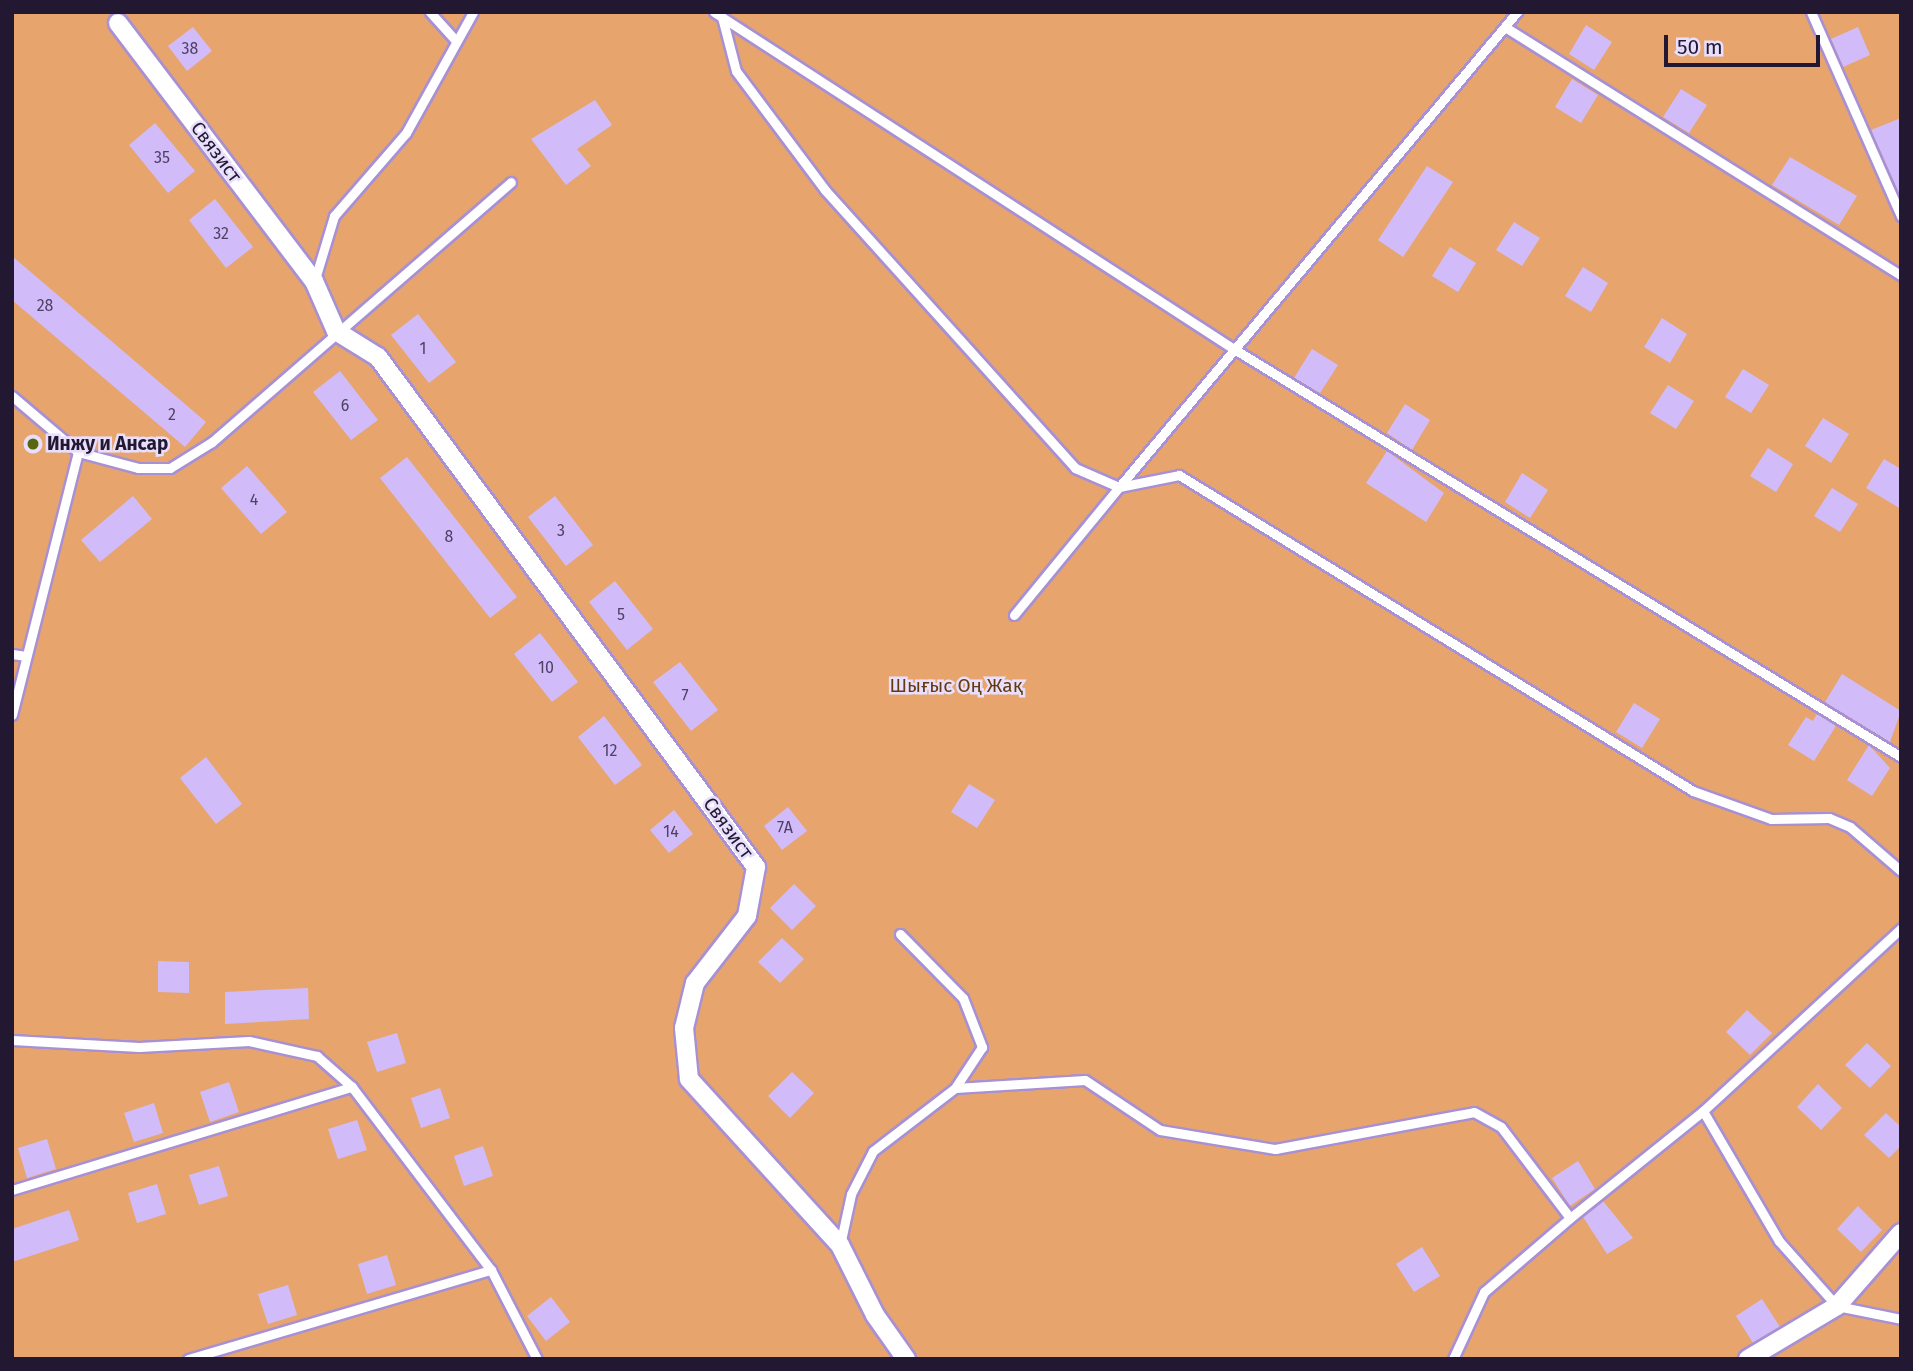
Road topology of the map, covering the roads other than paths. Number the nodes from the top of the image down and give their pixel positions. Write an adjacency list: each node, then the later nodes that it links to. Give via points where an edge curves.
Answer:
1 (430, 12): 8 (lane)
2 (473, 12): 8 (lane)
3 (1517, 12): 7 (lane)
4 (1811, 12): 10 (lane)
5 (718, 15): 14 (lane); 17 (lane, via 736,71 824,190 1075,468)
6 (118, 23): 12 (street, Связист)
7 (1505, 27): 11 (lane); 14 (lane)
8 (456, 41): 12 (lane, via 406,133 334,216)
9 (511, 182): 13 (lane)
10 (1901, 216)
11 (1901, 275)
12 (314, 281): 13 (street, Связист)
13 (336, 331): 16 (lane, via 212,443 170,468 138,468); 33 (street, Связист, via 378,357 756,867 747,916 695,983 684,1028 689,1079)
14 (1234, 349): 17 (lane); 22 (lane)
15 (12, 396): 16 (lane)
16 (78, 452): 20 (lane)
17 (1119, 486): 18 (lane); 23 (lane, via 1179,475 1693,791 1771,819 1829,818 1850,827)
18 (1014, 615)
19 (12, 654): 20 (lane)
20 (26, 656): 21 (lane)
21 (12, 715)
22 (1901, 757)
23 (1901, 871)
24 (1901, 928): 29 (lane)
25 (900, 934): 28 (lane, via 963,998 982,1047)
26 (12, 1040): 27 (lane, via 139,1047 249,1041 317,1056)
27 (352, 1087): 30 (lane); 34 (lane)
28 (955, 1088): 31 (lane, via 1085,1080 1160,1130 1275,1149 1474,1112 1501,1127); 33 (lane, via 873,1151 851,1194)
29 (1703, 1111): 31 (lane); 35 (lane, via 1779,1241)
30 (12, 1190)
31 (1570, 1218): 40 (lane, via 1484,1292)
32 (1901, 1233): 35 (street)
33 (840, 1245): 39 (street, Связист, via 875,1315)
34 (491, 1270): 37 (lane); 38 (lane)
35 (1837, 1306): 36 (lane); 41 (street)
36 (1901, 1319)
37 (188, 1359)
38 (537, 1359)
39 (906, 1359)
40 (1453, 1359)
41 (1748, 1359)

